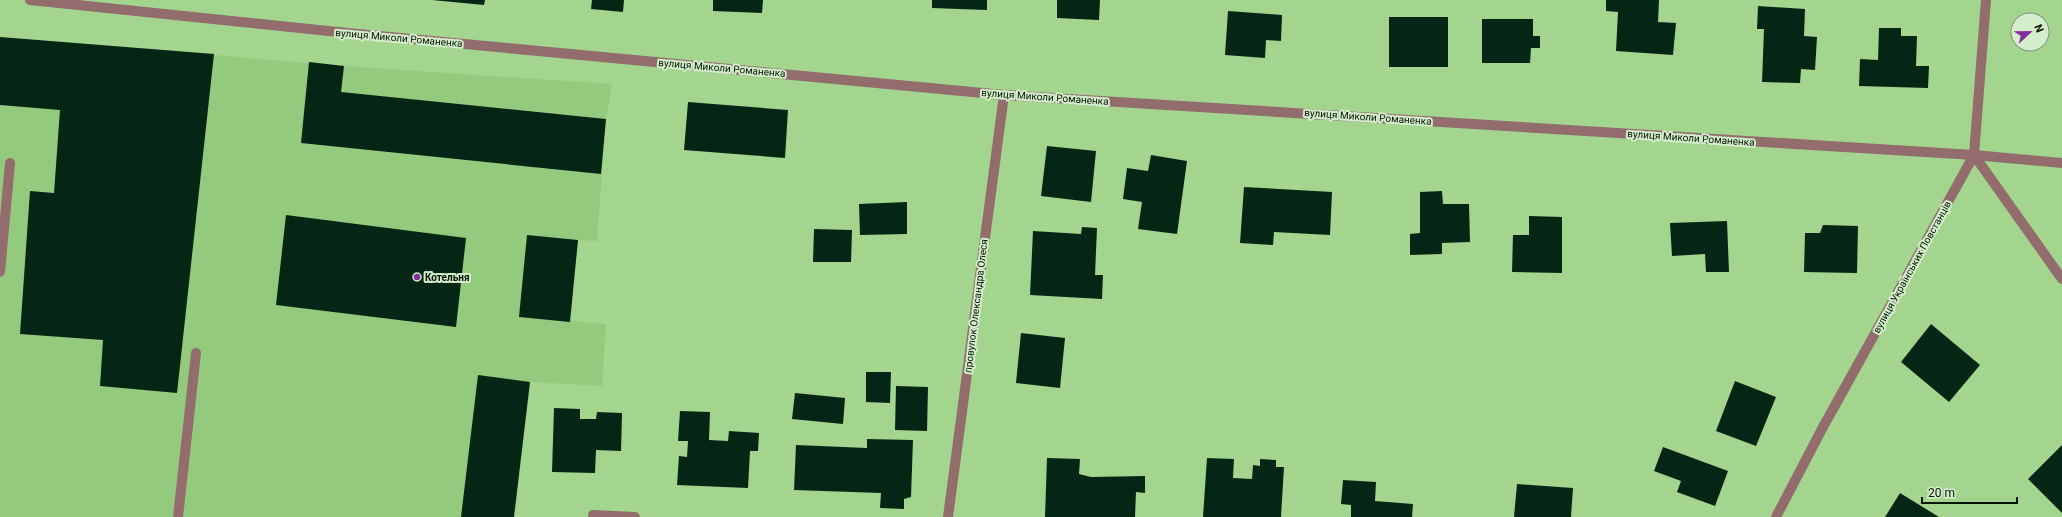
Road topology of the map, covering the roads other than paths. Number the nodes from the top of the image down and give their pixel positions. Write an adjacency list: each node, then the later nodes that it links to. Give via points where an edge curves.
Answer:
1 (30, 0): 3 (street, вулиця Миколи Романенка)
2 (1986, 0): 5 (street, вулиця Українських Повстанців)
3 (110, 4): 4 (street, вулиця Миколи Романенка, via 348,33)
4 (1004, 95): 5 (street, вулиця Миколи Романенка); 14 (street, провулок Олександра Олеся)
5 (1974, 155): 7 (street, вулиця Миколи Романенка); 9 (street); 15 (street, вулиця Українських Повстанців)
6 (10, 163): 8 (street)
7 (2062, 163)
8 (0, 272)
9 (2062, 279)
10 (196, 353): 12 (street)
11 (593, 515): 13 (street)
12 (178, 517)
13 (635, 517)
14 (948, 517)
15 (1776, 517)

